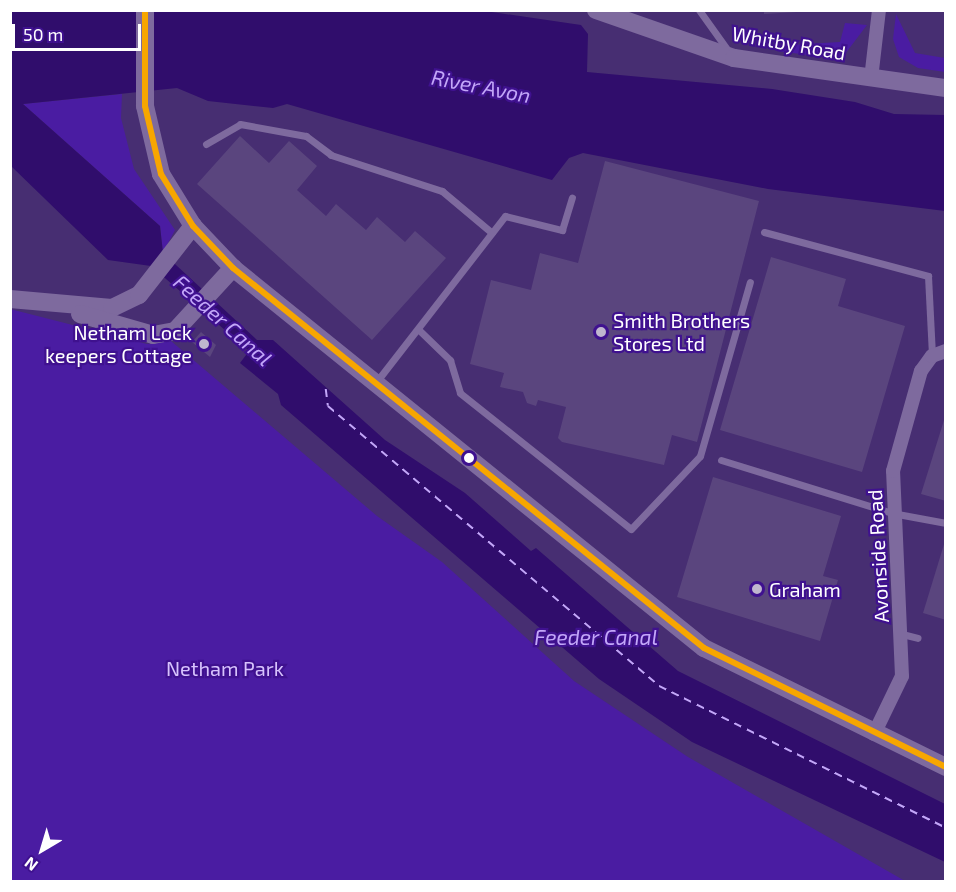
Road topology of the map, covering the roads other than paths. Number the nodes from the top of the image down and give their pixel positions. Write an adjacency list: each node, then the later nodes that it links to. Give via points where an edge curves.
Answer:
1 (145, 10): 10 (street, via 145,106 161,174)
2 (596, 10): 5 (street, Whitby Road)
3 (699, 10): 5 (lane)
4 (879, 10): 6 (street)
5 (734, 58): 6 (street, Whitby Road)
6 (871, 79): 7 (street, Whitby Road)
7 (945, 87)
8 (206, 144): 12 (lane, via 240,124 306,136 331,155 442,191)
9 (572, 197): 12 (lane, via 562,230 505,216)
10 (193, 226): 13 (street); 16 (street, via 149,284 112,308)
11 (764, 232): 19 (lane, via 928,276)
12 (492, 233): 17 (lane)
13 (232, 267): 16 (street, via 175,331 153,335); 20 (street)
14 (750, 282): 17 (lane, via 700,456 631,529 460,393 450,360)
15 (10, 299): 16 (street)
16 (50, 304)
17 (420, 331): 20 (lane)
18 (945, 351): 19 (street)
19 (932, 356): 22 (street, Avonside Road, via 921,371 893,471)
20 (374, 386): 26 (street, via 704,648)
21 (721, 460): 22 (lane)
22 (892, 513): 23 (lane); 24 (street, Avonside Road)
23 (945, 523)
24 (902, 633): 25 (lane); 26 (street, Avonside Road, via 902,676)
25 (918, 638)
26 (874, 734): 27 (street)
27 (945, 767)

